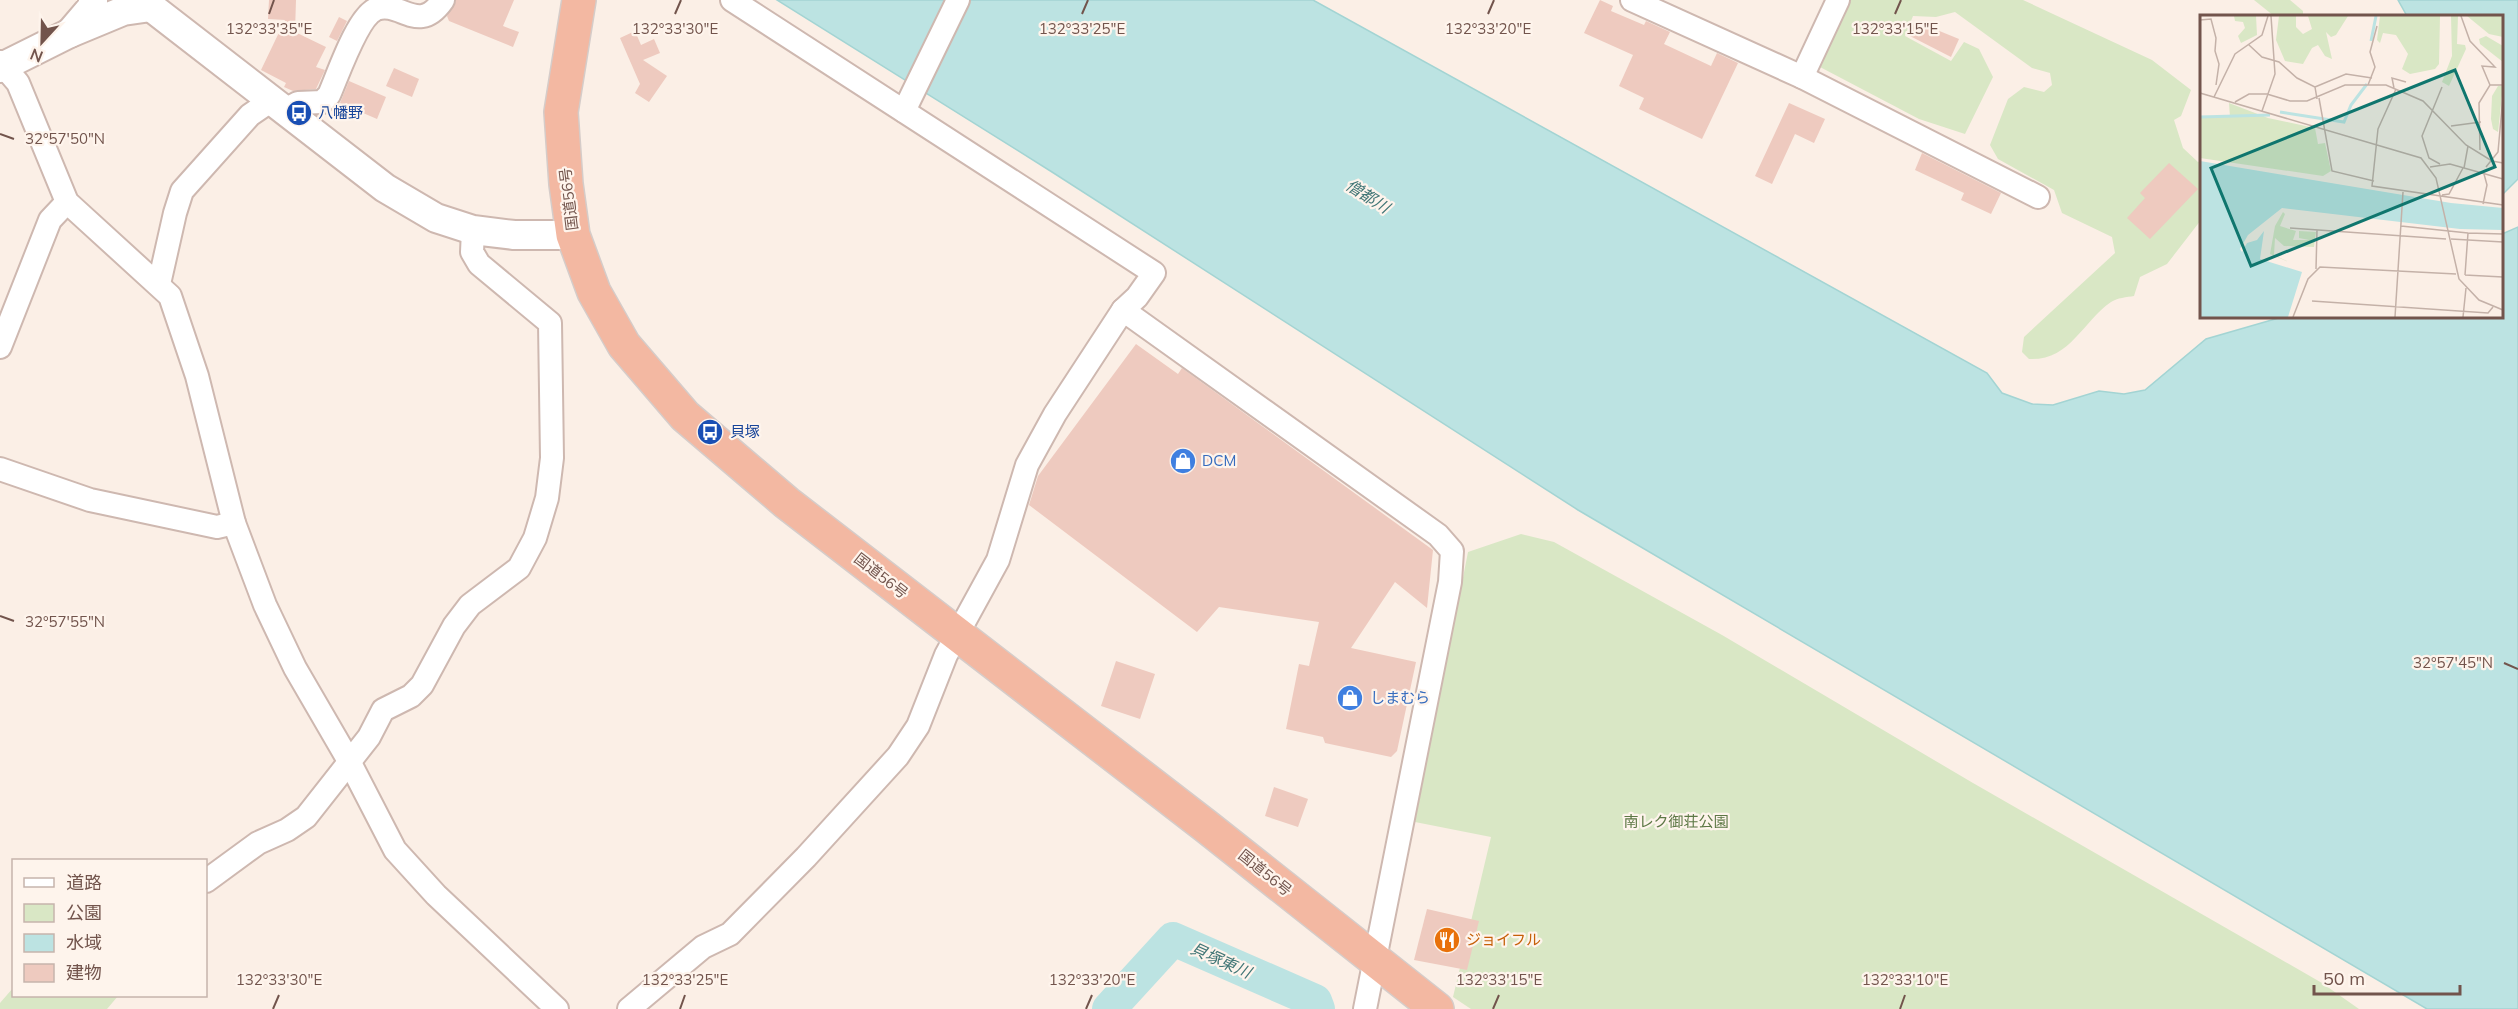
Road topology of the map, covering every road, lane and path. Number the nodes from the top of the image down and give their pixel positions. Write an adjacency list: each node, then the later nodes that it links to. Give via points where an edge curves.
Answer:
1 (93, 0): 9 (street, via 93,6)
2 (443, 0): 12 (street, via 425,15 414,17 386,7 375,9 364,18 322,102)
3 (579, 0): 17 (highway, 国道56号, via 561,112)
4 (732, 0): 13 (street)
5 (958, 0): 13 (street)
6 (1632, 0): 11 (street)
7 (1839, 0): 11 (street)
8 (147, 3): 9 (street); 12 (street)
9 (70, 33): 10 (street)
10 (2, 65): 15 (street, via 18,83)
11 (1802, 77): 14 (street)
12 (278, 105): 16 (street, via 385,188 435,218); 18 (street, via 250,114 183,191)
13 (907, 105): 19 (street, via 1154,273)
14 (2038, 196)
15 (67, 202): 18 (street); 20 (street, via 50,220)
16 (473, 230): 17 (street); 24 (street, via 472,252 480,264 550,323 552,458 547,498 535,538 519,568 470,605 454,626 423,685 383,710)
17 (573, 235): 23 (highway, 国道56号, via 594,292 624,345 685,416)
18 (159, 285): 22 (street, via 170,296 182,327)
19 (1123, 310): 23 (street, via 1054,414 1027,465 998,560); 26 (street, via 1438,535 1452,551 1450,582)
20 (0, 347)
21 (0, 469): 22 (street, via 90,500 217,526)
22 (234, 523): 24 (street, via 265,605 295,668)
23 (956, 635): 26 (highway, 国道56号); 28 (street, via 918,726 898,756 730,934 703,947)
24 (349, 761): 25 (street, via 306,817 258,843); 27 (street, via 395,850 436,895)
25 (207, 880)
26 (1374, 960): 29 (street); 30 (highway, 国道56号)
27 (557, 1009)
28 (629, 1009)
29 (1365, 1009)
30 (1437, 1009)

